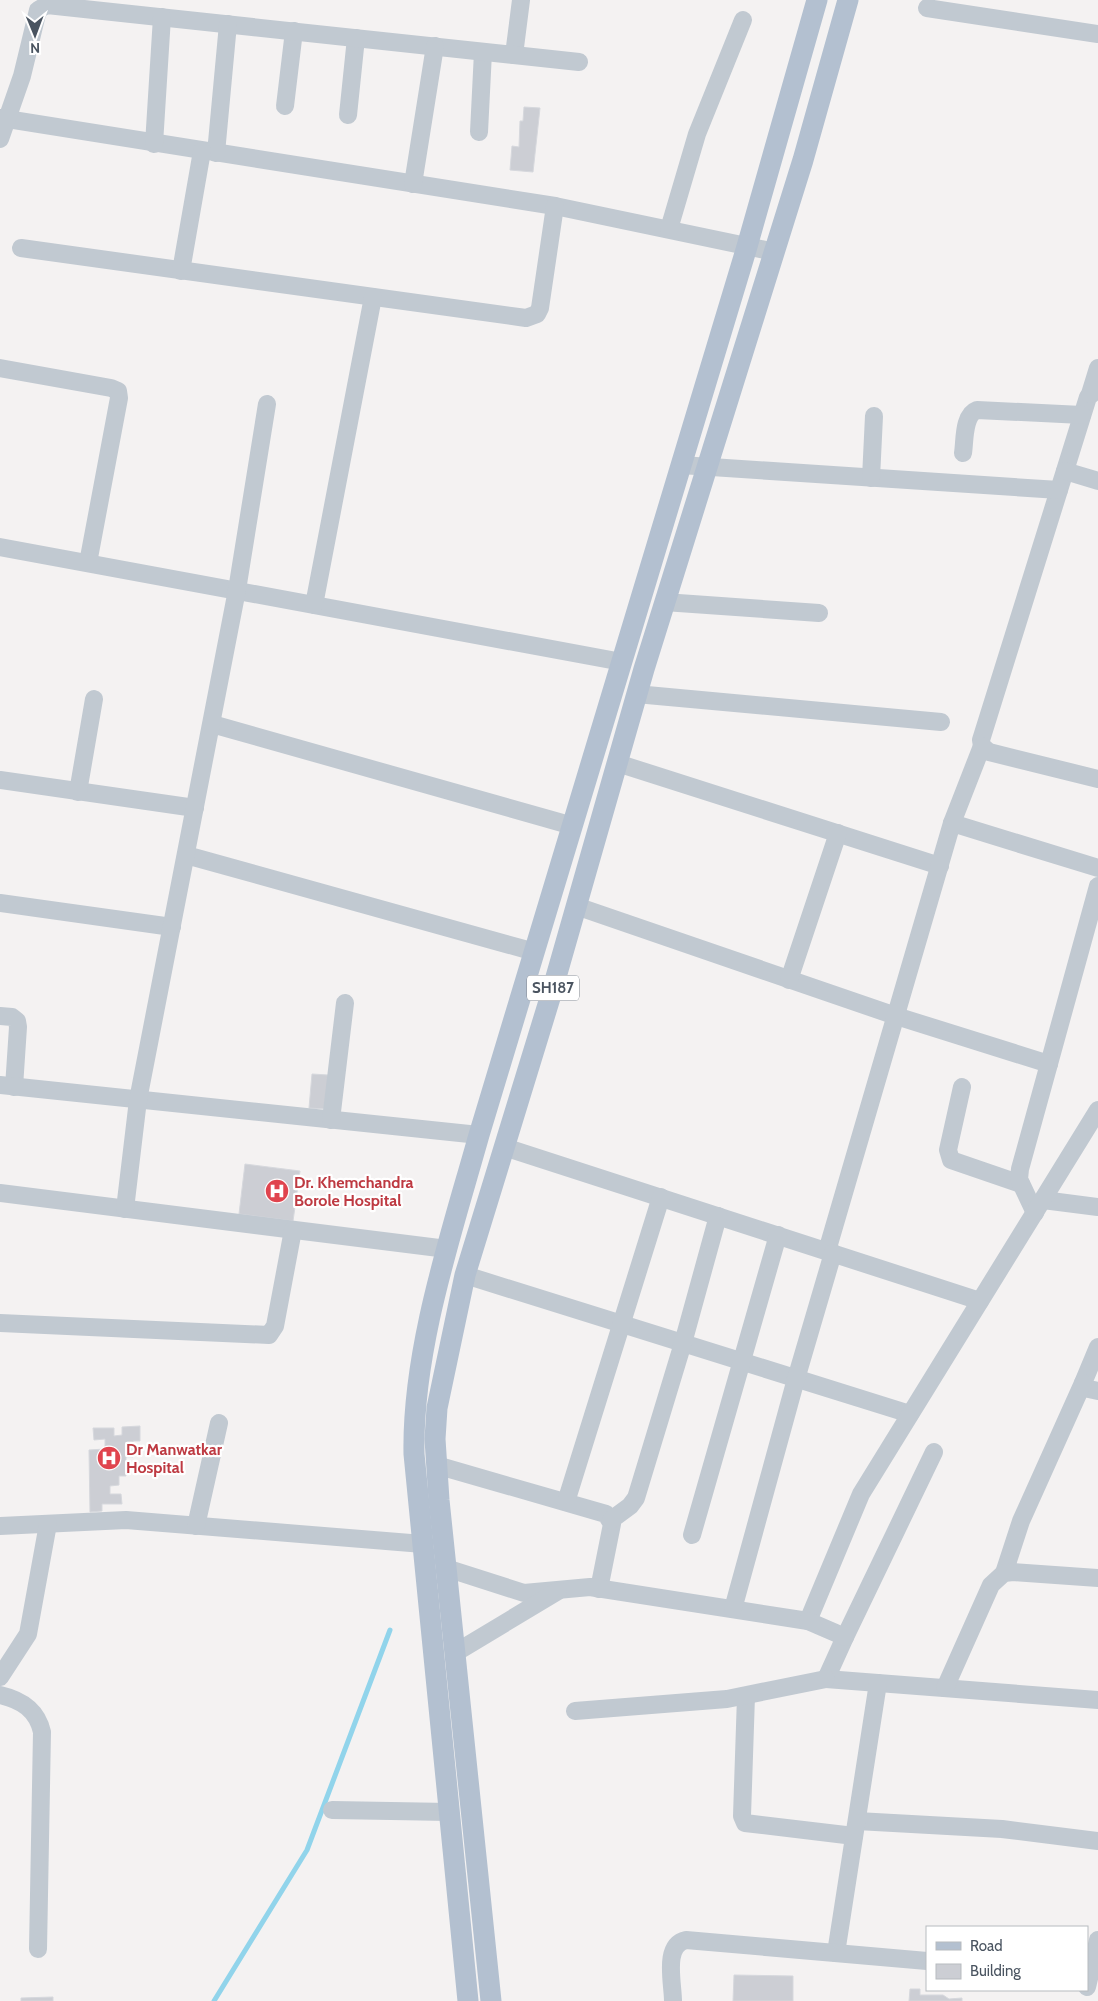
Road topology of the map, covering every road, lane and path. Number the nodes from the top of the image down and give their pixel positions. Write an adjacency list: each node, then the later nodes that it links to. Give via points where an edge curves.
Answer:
1 (521, 0): 13 (street)
2 (816, 0): 25 (main road, SH187)
3 (848, 0): 27 (main road, SH187)
4 (927, 8): 9 (street)
5 (162, 17): 7 (street); 17 (street, via 47,5 38,10); 20 (street)
6 (742, 20): 24 (street, via 697,134)
7 (228, 24): 8 (street); 21 (street)
8 (294, 31): 10 (street); 15 (street)
9 (1098, 34)
10 (356, 38): 11 (street); 16 (street)
11 (435, 46): 12 (street); 22 (street)
12 (483, 52): 13 (street); 18 (street)
13 (514, 56): 14 (street)
14 (580, 62)
15 (285, 106)
16 (348, 115)
17 (10, 120): 19 (street); 20 (street)
18 (479, 132)
19 (0, 139)
20 (154, 144): 21 (street)
21 (209, 152): 22 (street); 28 (street)
22 (414, 184): 23 (street)
23 (555, 206): 24 (street); 29 (street, via 540,308 532,317)
24 (669, 229): 25 (street)
25 (747, 245): 27 (street); 37 (main road, SH187)
26 (21, 248): 28 (street)
27 (775, 252): 38 (main road, SH187)
28 (181, 271): 29 (street)
29 (373, 297): 47 (street)
30 (0, 368): 44 (street, via 118,391)
31 (1098, 368): 32 (street)
32 (1094, 391): 34 (street)
33 (267, 404): 45 (street)
34 (1082, 415): 36 (street, via 977,410 968,418); 39 (street)
35 (874, 416): 40 (street)
36 (964, 453)
37 (681, 465): 38 (street); 49 (main road, SH187)
38 (706, 469): 40 (street); 46 (main road, SH187)
39 (1064, 471): 41 (street); 42 (street)
40 (870, 478): 42 (street)
41 (1098, 481)
42 (1059, 490): 54 (street)
43 (0, 547): 44 (street)
44 (88, 563): 45 (street)
45 (238, 590): 47 (street); 53 (street)
46 (664, 602): 48 (street); 50 (main road, SH187)
47 (314, 605): 49 (street)
48 (819, 612)
49 (622, 662): 61 (main road, SH187)
50 (636, 694): 52 (street); 55 (main road, SH187)
51 (94, 699): 58 (street)
52 (941, 722)
53 (212, 724): 59 (street); 61 (street)
54 (982, 746): 56 (street, via 989,752); 60 (street)
55 (617, 764): 62 (street); 68 (main road, SH187)
56 (1098, 779)
57 (0, 780): 58 (street)
58 (78, 792): 59 (street)
59 (195, 808): 63 (street)
60 (952, 823): 64 (street); 65 (street)
61 (573, 826): 70 (main road, SH187)
62 (838, 833): 64 (street); 71 (street)
63 (186, 855): 69 (street); 70 (street)
64 (940, 866): 74 (street)
65 (1098, 868)
66 (1098, 886): 75 (street)
67 (0, 903): 69 (street)
68 (576, 906): 71 (street); 82 (main road, SH187)
69 (172, 927): 78 (street)
70 (535, 952): 81 (main road, SH187)
71 (789, 980): 74 (street)
72 (345, 1003): 80 (street)
73 (0, 1016): 76 (street, via 17,1020 18,1027)
74 (896, 1016): 75 (street); 93 (street)
75 (1049, 1064): 83 (street, via 1020,1169)
76 (7, 1086): 78 (street)
77 (962, 1086): 83 (street, via 948,1150 951,1160)
78 (138, 1100): 80 (street); 88 (street)
79 (1098, 1110): 86 (street)
80 (331, 1120): 81 (street)
81 (479, 1135): 92 (main road, SH187)
82 (504, 1147): 85 (street); 94 (main road, SH187)
83 (1021, 1184): 86 (street)
84 (0, 1193): 88 (street)
85 (661, 1197): 89 (street); 97 (street)
86 (1039, 1206): 87 (street); 95 (street)
87 (1098, 1207)
88 (125, 1209): 90 (street)
89 (718, 1216): 91 (street); 98 (street)
90 (293, 1230): 92 (street); 96 (street, via 275,1326 269,1334)
91 (778, 1235): 93 (street); 100 (street)
92 (447, 1249): 113 (main road, SH187, via 429,1324 415,1412 414,1454)
93 (830, 1252): 95 (street); 101 (street)
94 (465, 1275): 97 (street); 106 (main road, SH187, via 437,1408)
95 (980, 1301): 103 (street)
96 (0, 1323)
97 (623, 1324): 98 (street); 107 (street)
98 (683, 1344): 100 (street); 108 (street, via 636,1498)
99 (1098, 1347): 102 (street)
100 (743, 1362): 101 (street); 112 (street)
101 (796, 1379): 103 (street); 119 (street)
102 (1090, 1387): 115 (street, via 1021,1521)
103 (910, 1414): 120 (street, via 861,1494)
104 (219, 1422): 111 (street)
105 (934, 1452): 121 (street)
106 (436, 1465): 107 (street); 114 (main road, SH187)
107 (566, 1502): 108 (street, via 606,1514)
108 (611, 1520): 117 (street)
109 (48, 1524): 110 (street); 111 (street, via 126,1520); 123 (street, via 28,1634)
110 (0, 1526)
111 (196, 1526): 113 (street)
112 (692, 1534)
113 (423, 1544): 132 (main road, SH187)
114 (446, 1568): 118 (street, via 524,1592); 122 (main road, SH187)
115 (1004, 1573): 116 (street); 126 (street, via 991,1585)
116 (1098, 1578)
117 (599, 1589): 118 (street); 119 (street)
118 (560, 1590): 122 (street)
119 (734, 1609): 120 (street)
120 (808, 1621): 121 (street)
121 (845, 1637): 124 (street)
122 (455, 1654): 141 (main road, SH187)
123 (0, 1677)
124 (826, 1679): 125 (street); 128 (street)
125 (878, 1683): 126 (street); 133 (street)
126 (945, 1688): 129 (street)
127 (0, 1695): 136 (street, via 25,1704 40,1722 42,1732)
128 (746, 1696): 130 (street); 133 (street, via 742,1816 745,1823)
129 (1098, 1700)
130 (575, 1711)
131 (332, 1810): 132 (street)
132 (450, 1812): 140 (main road, SH187)
133 (856, 1828): 134 (street, via 1002,1829); 137 (street)
134 (1098, 1841)
135 (1098, 1940): 139 (street)
136 (38, 1949)
137 (836, 1953): 138 (street); 142 (street, via 679,1942 674,1946 672,1955)
138 (926, 1961)
139 (1088, 1977)
140 (468, 2001)
141 (491, 2001)
142 (673, 2001)

